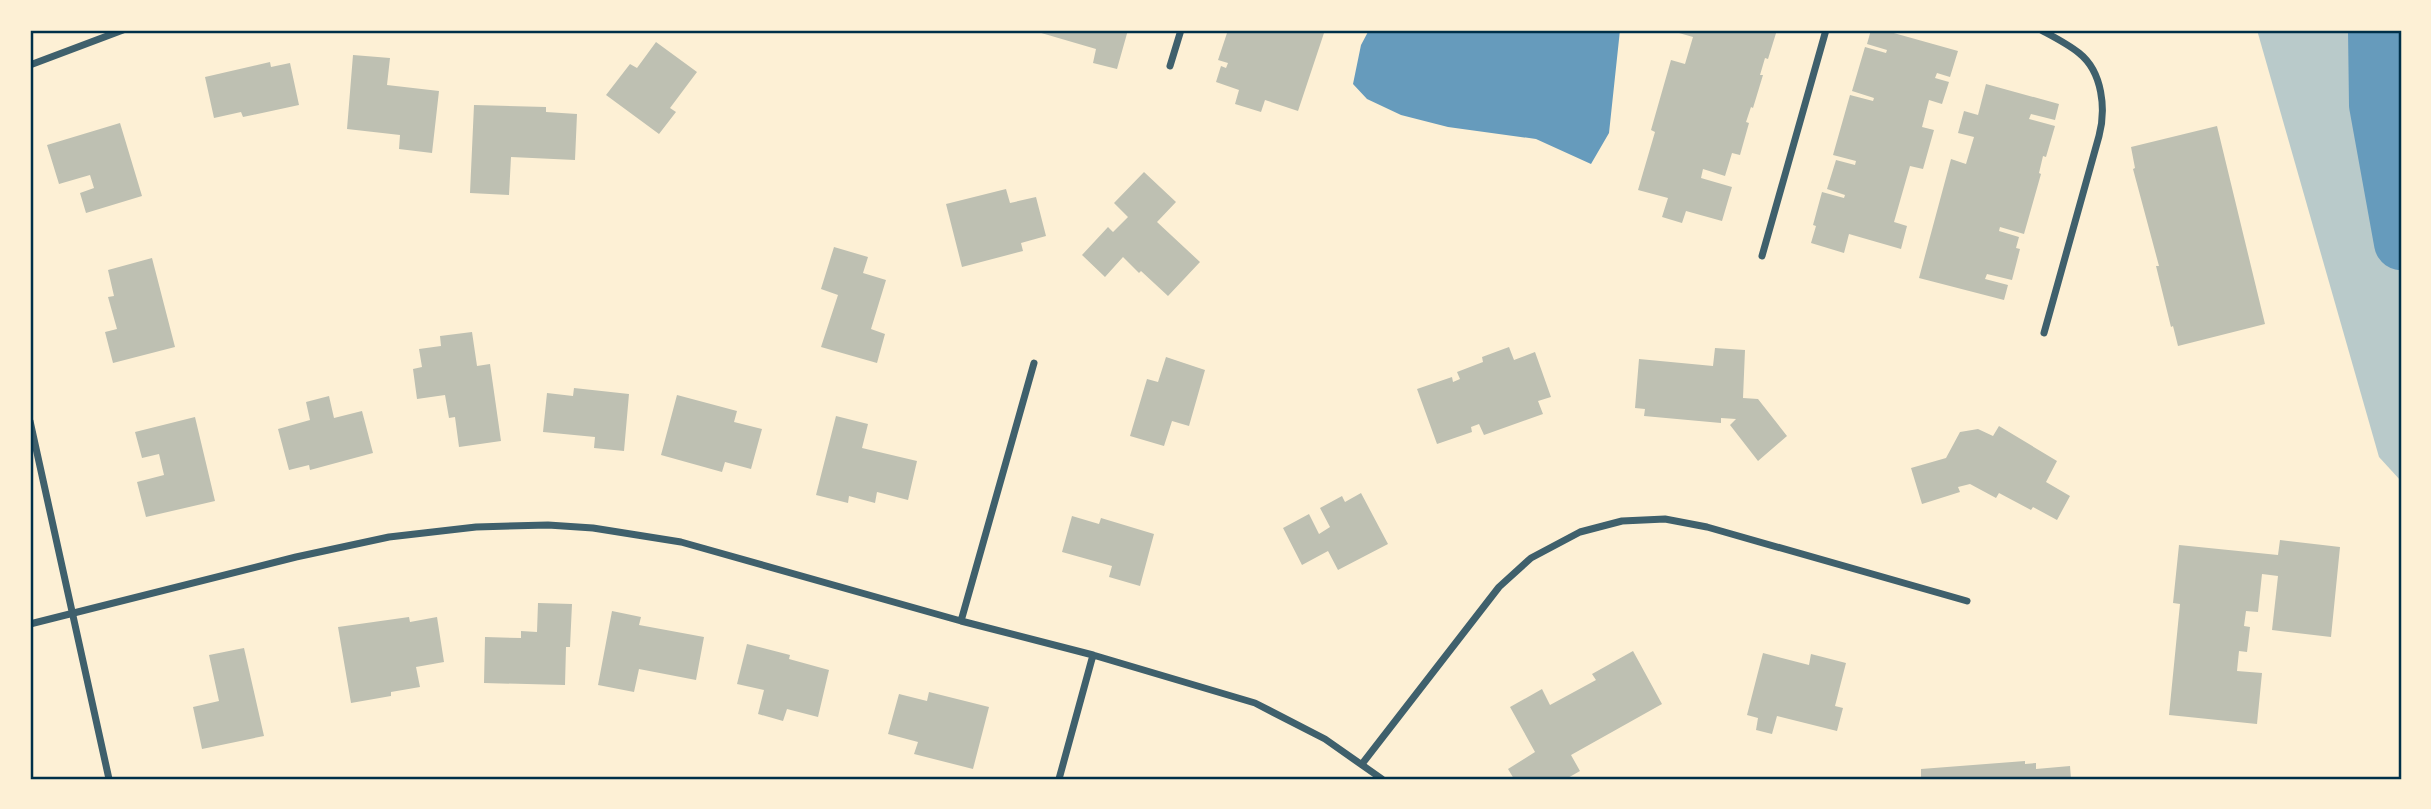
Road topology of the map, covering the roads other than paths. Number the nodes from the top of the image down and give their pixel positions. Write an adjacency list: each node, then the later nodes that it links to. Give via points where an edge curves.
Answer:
1 (123, 30): 5 (street)
2 (1181, 30): 6 (street)
3 (1826, 30): 7 (street)
4 (2041, 30): 8 (street, via 2081,54 2098,83 2103,114)
5 (30, 65)
6 (1170, 66)
7 (1762, 256)
8 (2044, 333)
9 (1034, 363): 13 (street)
10 (30, 421): 12 (street)
11 (1967, 601): 16 (street, via 1679,521 1622,521 1598,526 1543,550 1499,587)
12 (72, 613): 13 (street, via 389,537 548,525 681,542); 14 (street); 17 (street)
13 (961, 621): 15 (street)
14 (30, 624)
15 (1093, 655): 16 (street, via 1255,703 1325,738); 18 (street)
16 (1362, 764): 19 (street)
17 (108, 779)
18 (1059, 779)
19 (1382, 779)

